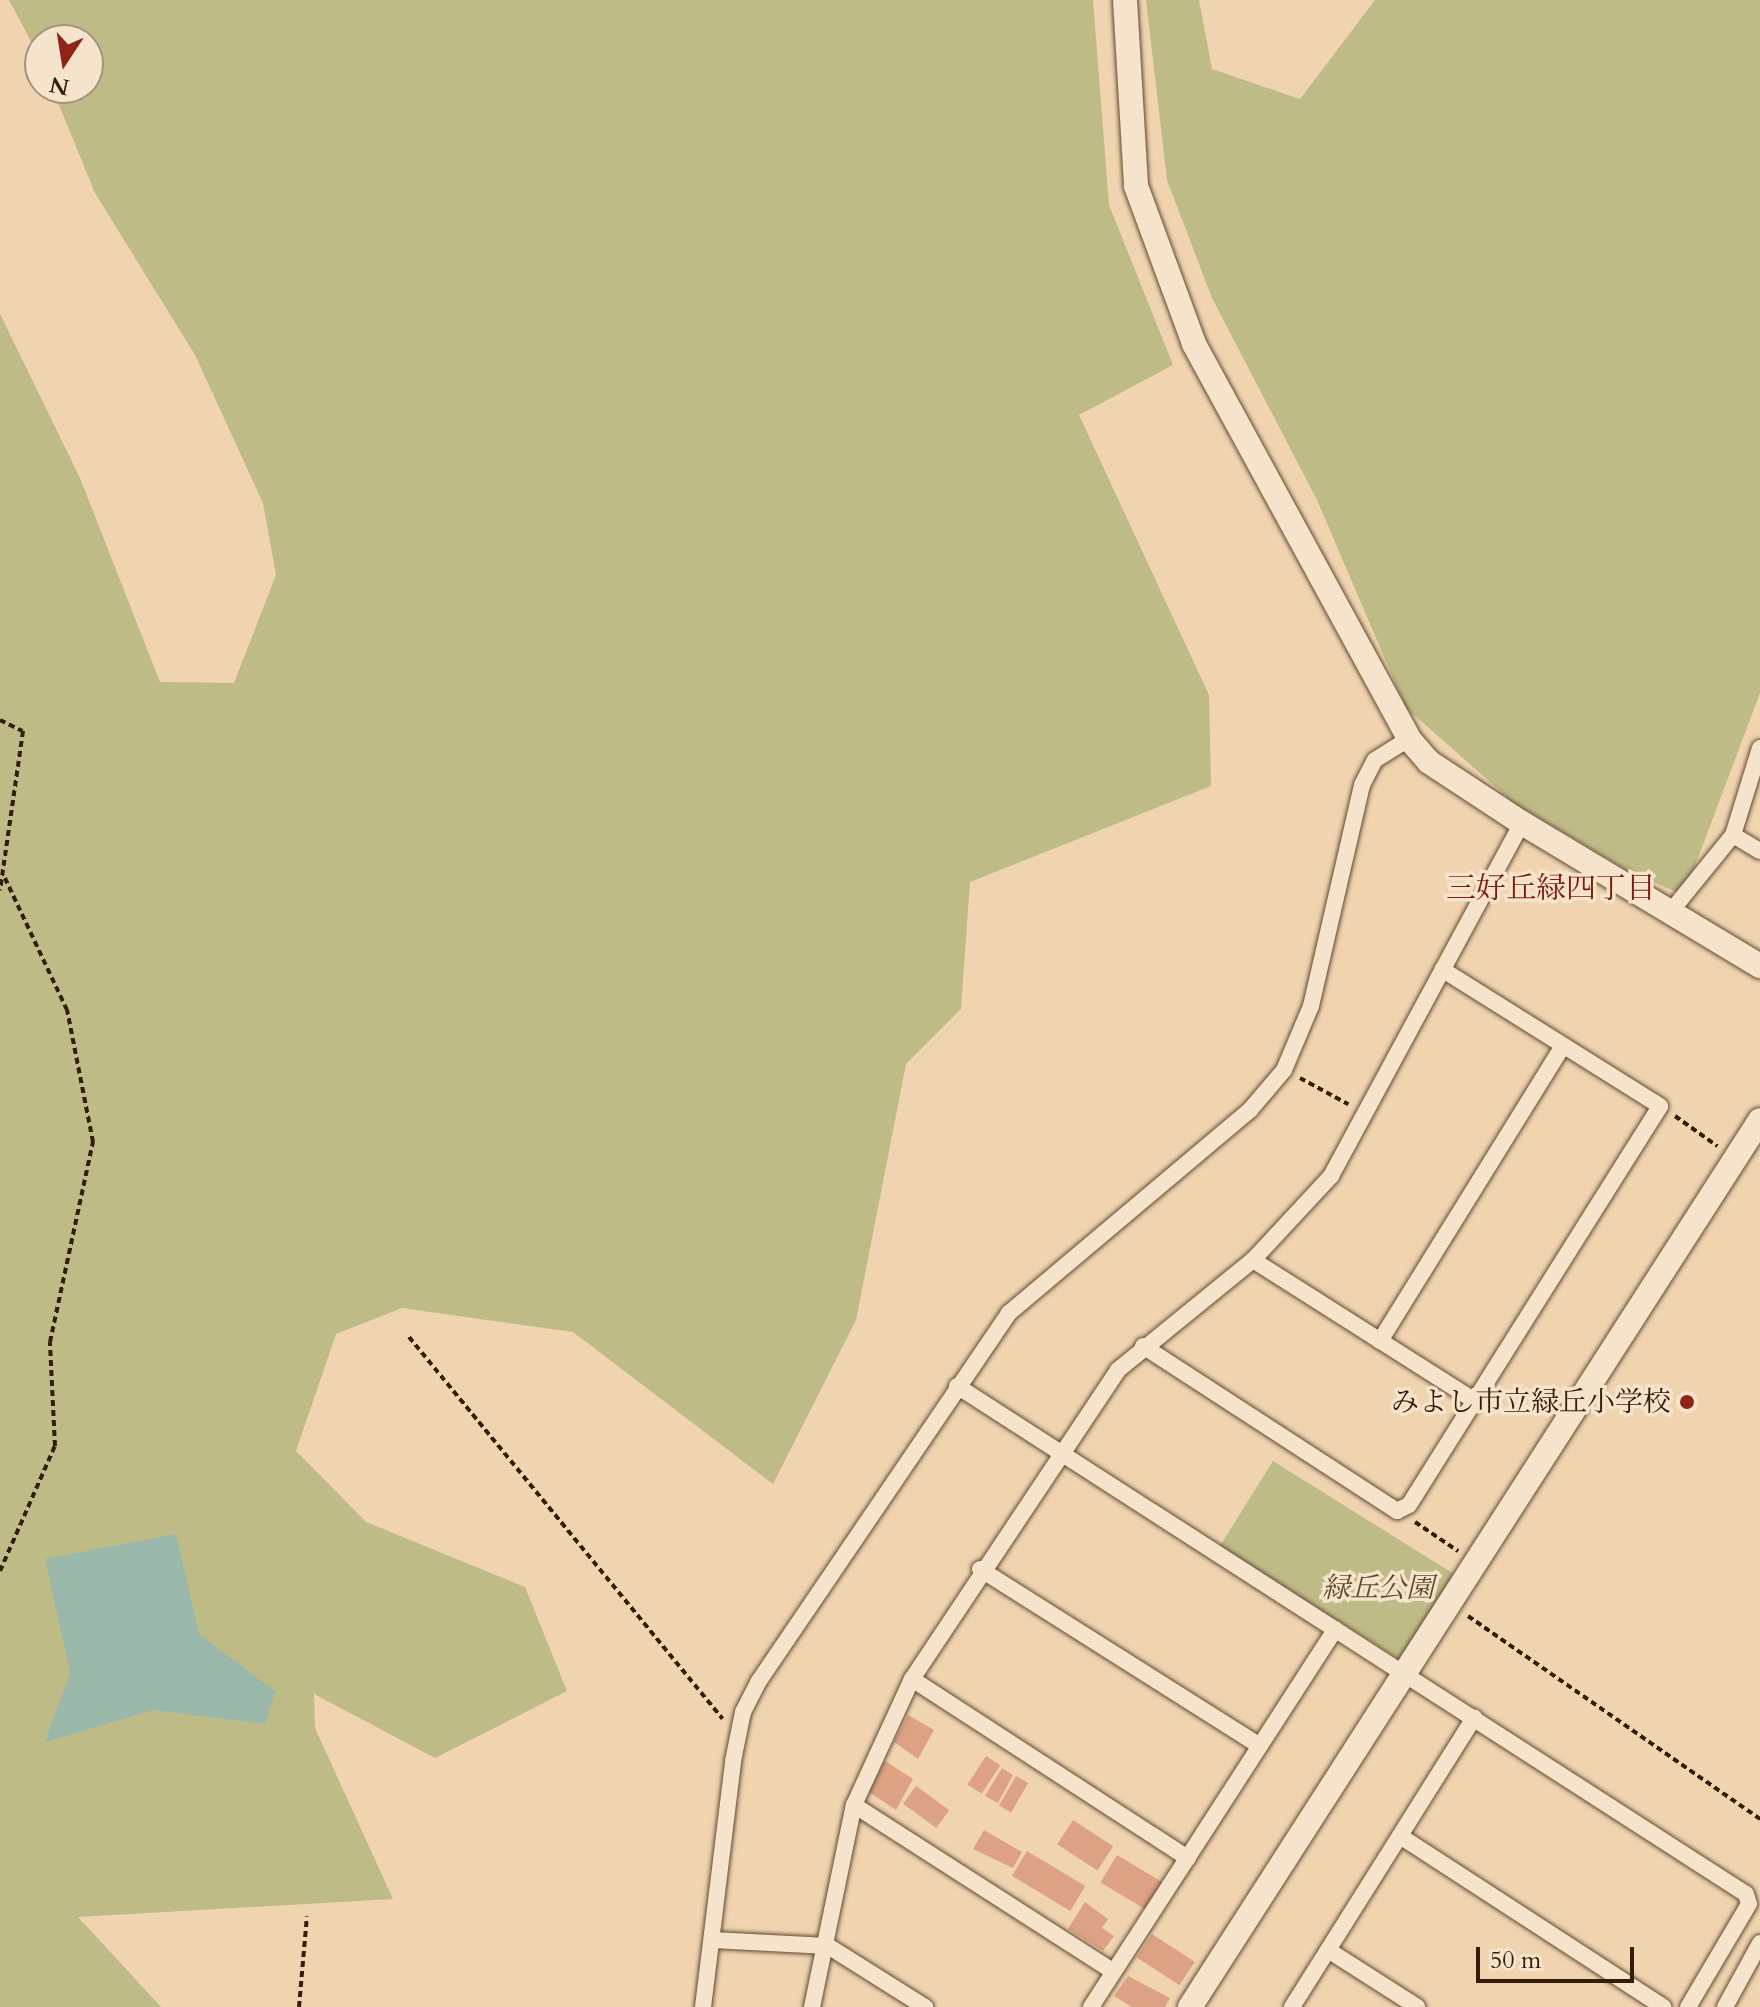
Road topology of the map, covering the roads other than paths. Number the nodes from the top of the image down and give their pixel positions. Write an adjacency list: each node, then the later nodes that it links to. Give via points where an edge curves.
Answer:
1 (1125, 0): 2 (street, via 1136,186 1194,344)
2 (1409, 739): 4 (street, via 1429,762); 15 (street, via 1375,760 1362,785 1311,1006 1284,1070 1250,1110 1009,1313)
3 (1760, 748): 5 (street)
4 (1522, 823): 7 (street); 9 (street)
5 (1733, 835): 6 (street); 7 (street)
6 (1760, 851)
7 (1672, 910): 8 (street)
8 (1760, 966)
9 (1442, 969): 10 (street); 12 (street, via 1312,1202)
10 (1563, 1046): 13 (street); 16 (street, via 1660,1106)
11 (1760, 1120): 20 (street)
12 (1253, 1260): 13 (street); 14 (street)
13 (1380, 1341): 16 (street)
14 (1143, 1346): 16 (street, via 1404,1511); 17 (street)
15 (957, 1386): 17 (street); 27 (street, via 759,1681 738,1737)
16 (1474, 1400)
17 (1059, 1452): 18 (street); 19 (street)
18 (980, 1569): 21 (street); 23 (street)
19 (1336, 1629): 20 (street); 23 (street)
20 (1405, 1672): 22 (street); 36 (street)
21 (912, 1679): 24 (street); 26 (street)
22 (1474, 1718): 25 (street); 40 (street, via 1746,1894 1749,1904)
23 (1260, 1746): 26 (street)
24 (854, 1805): 29 (street); 31 (street)
25 (1400, 1836): 30 (street); 39 (street)
26 (1188, 1858): 31 (street)
27 (712, 1940): 29 (street); 32 (street)
28 (1760, 1943): 41 (street)
29 (828, 1946): 33 (street); 34 (street)
30 (1328, 1950): 37 (street); 38 (street)
31 (1113, 1971): 35 (street)
32 (703, 2007)
33 (812, 2007)
34 (925, 2007)
35 (1091, 2007)
36 (1190, 2007)
37 (1292, 2007)
38 (1417, 2007)
39 (1663, 2007)
40 (1688, 2007)
41 (1725, 2007)

